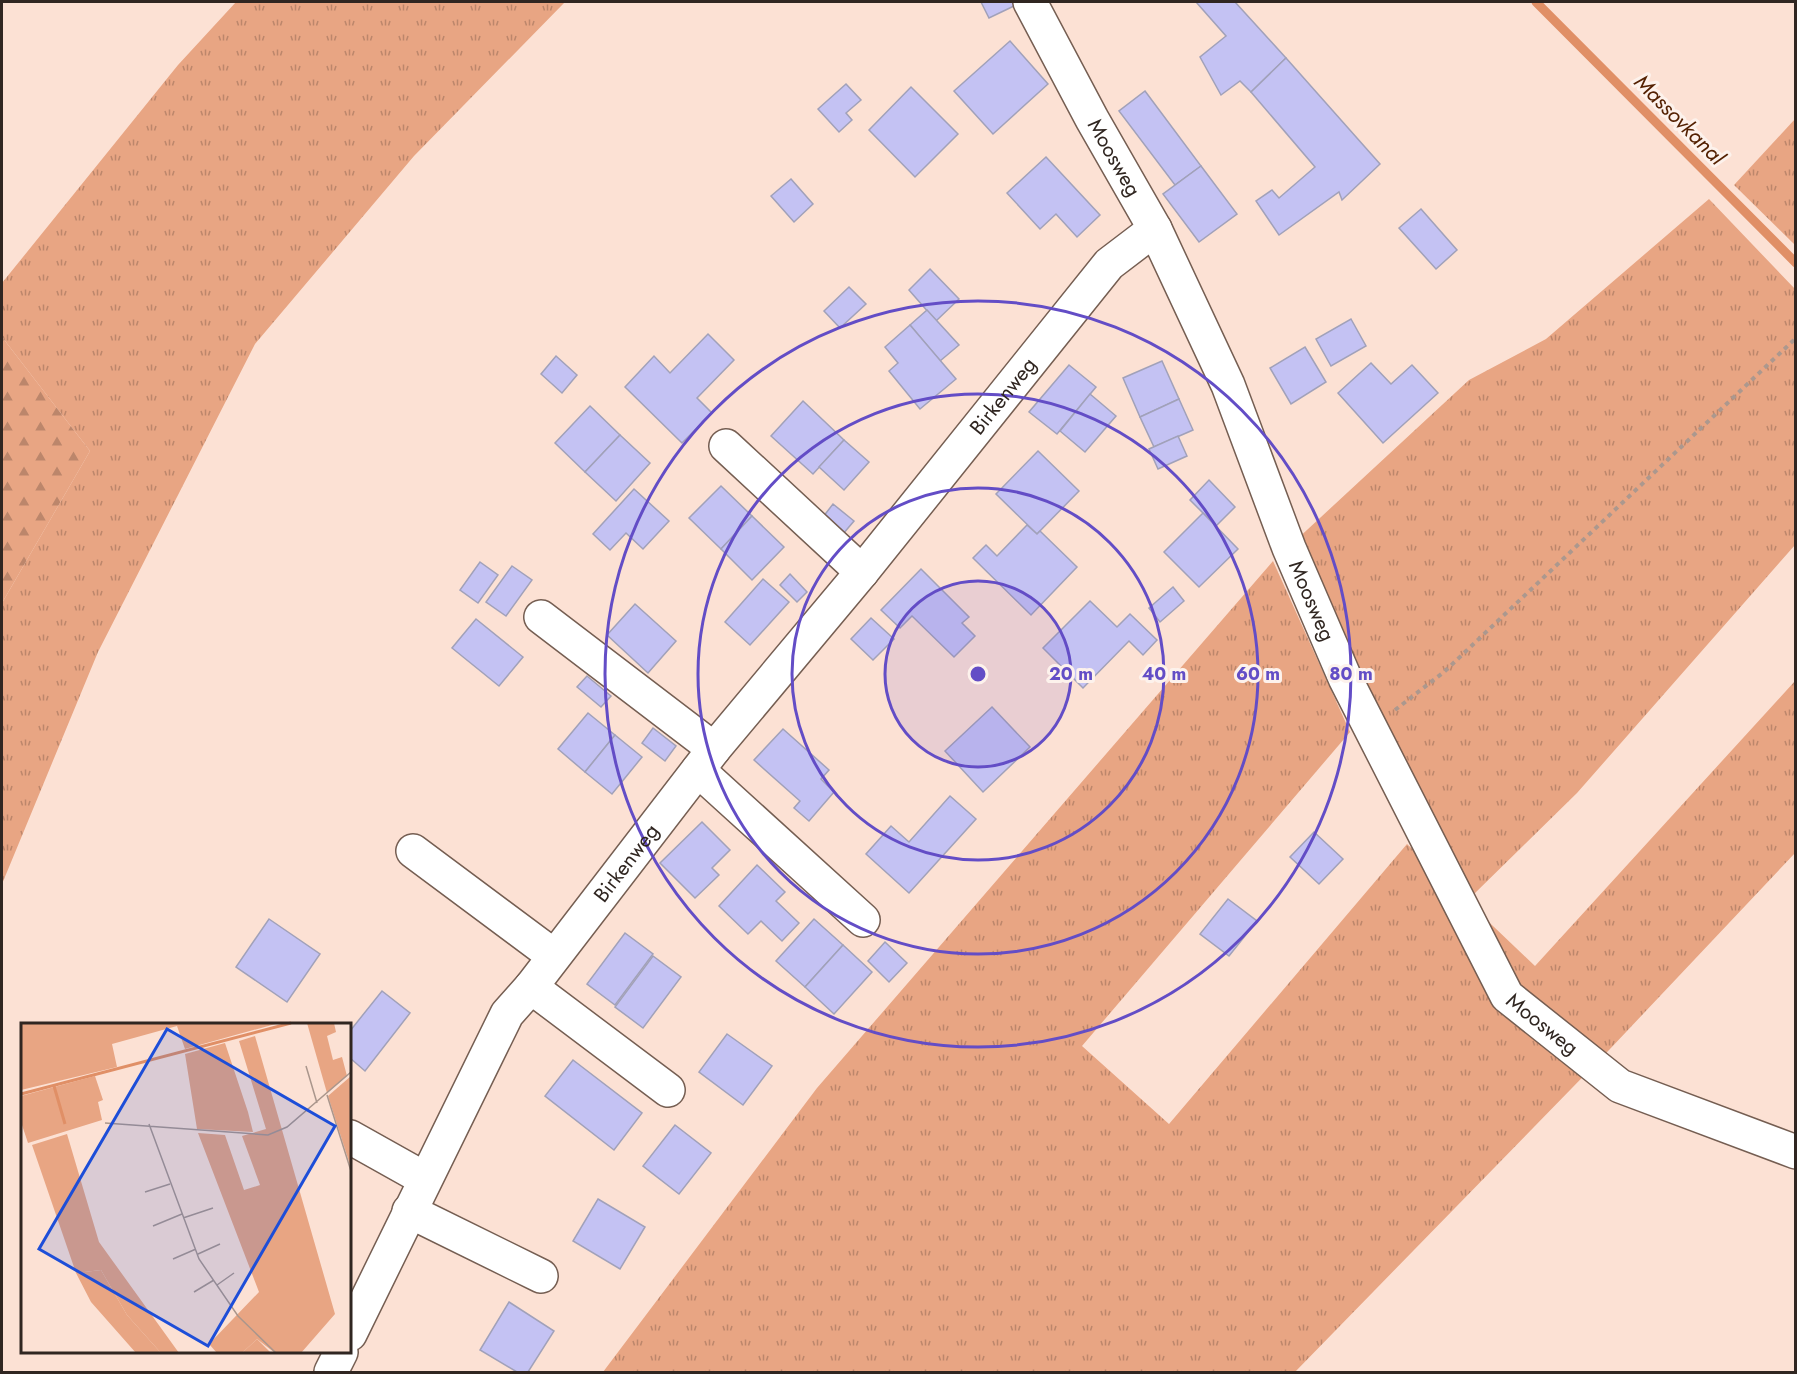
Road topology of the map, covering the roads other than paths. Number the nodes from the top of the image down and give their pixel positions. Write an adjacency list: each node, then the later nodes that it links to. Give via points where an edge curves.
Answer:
1 (1030, 2): 2 (street, Moosweg)
2 (1155, 229): 4 (street, Birkenweg, via 1110,264); 13 (street, Moosweg, via 1228,384 1288,548 1345,678 1507,996 1620,1086)
3 (726, 446): 4 (street)
4 (862, 572): 6 (street, Birkenweg)
5 (541, 617): 6 (street)
6 (706, 760): 8 (street); 9 (street, Birkenweg)
7 (413, 851): 9 (street)
8 (863, 921)
9 (554, 956): 10 (street, Birkenweg)
10 (531, 987): 11 (street); 14 (street, Birkenweg, via 507,1014)
11 (668, 1090)
12 (351, 1138): 14 (street)
13 (1796, 1152)
14 (424, 1179): 15 (street, Birkenweg)
15 (409, 1211): 16 (street); 17 (street, Birkenweg)
16 (541, 1276)
17 (351, 1332)
18 (340, 1353): 19 (street)
19 (331, 1372)

